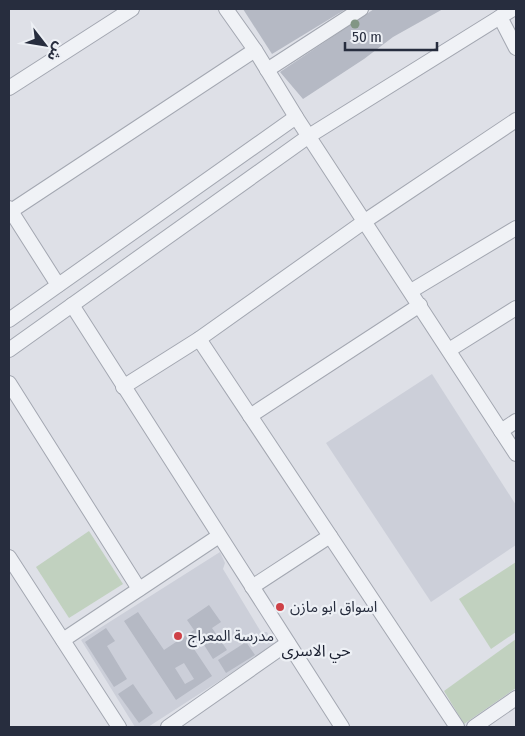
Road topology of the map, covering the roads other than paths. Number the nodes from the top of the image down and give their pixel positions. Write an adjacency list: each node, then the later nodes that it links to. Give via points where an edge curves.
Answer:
1 (132, 9): 9 (street)
2 (226, 9): 7 (street)
3 (361, 9): 8 (street)
4 (513, 9): 5 (street)
5 (500, 17): 6 (street); 12 (street)
6 (516, 48)
7 (255, 50): 8 (street); 13 (street)
8 (267, 70): 10 (street)
9 (9, 88)
10 (296, 117): 12 (street); 16 (street)
11 (516, 120): 14 (street)
12 (309, 136): 14 (street); 18 (street)
13 (10, 209): 16 (street)
14 (365, 221): 17 (street); 22 (street)
15 (516, 228): 17 (street)
16 (58, 285): 21 (street)
17 (411, 291): 19 (street)
18 (72, 305): 23 (street); 26 (street)
19 (420, 306): 24 (street); 27 (street)
20 (516, 308): 24 (street)
21 (9, 320)
22 (199, 339): 26 (street); 27 (street)
23 (9, 350)
24 (449, 350): 29 (street)
25 (9, 383): 35 (street)
26 (123, 386): 31 (street)
27 (250, 416): 32 (street)
28 (516, 421): 29 (street)
29 (501, 430): 30 (street)
30 (516, 454)
31 (219, 536): 34 (street); 35 (street)
32 (330, 536): 34 (street); 42 (street)
33 (9, 558): 36 (street)
34 (252, 587): 37 (street)
35 (139, 589): 36 (street)
36 (62, 640): 39 (street)
37 (288, 643): 40 (street); 41 (street)
38 (516, 698): 43 (street)
39 (119, 727)
40 (168, 727)
41 (341, 727)
42 (457, 727)
43 (474, 727)

